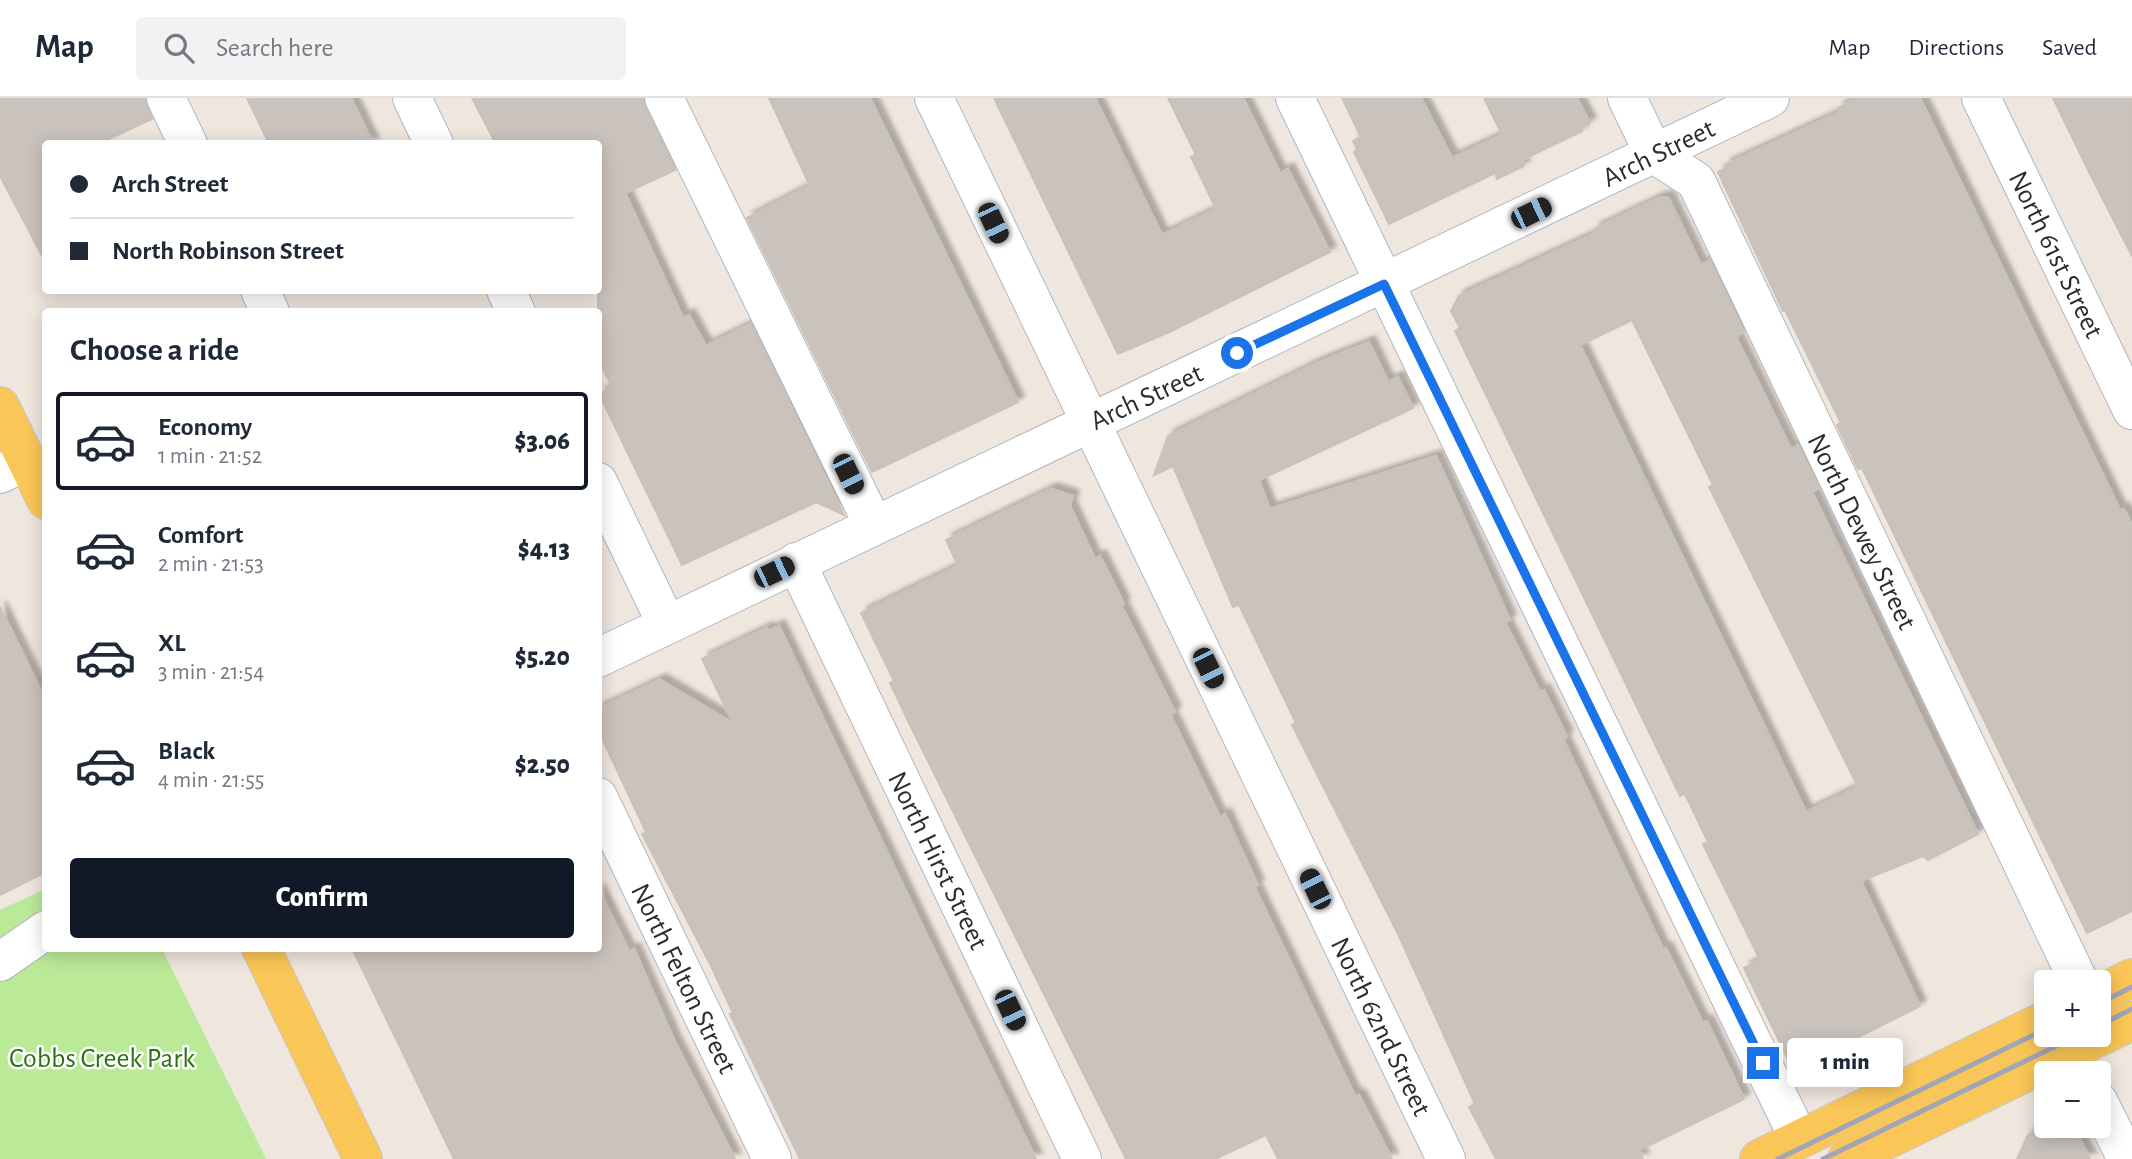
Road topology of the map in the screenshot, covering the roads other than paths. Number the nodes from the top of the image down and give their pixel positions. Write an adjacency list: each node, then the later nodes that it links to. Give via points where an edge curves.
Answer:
1 (166, 98): 9 (street)
2 (412, 98): 10 (street)
3 (664, 98): 19 (street)
4 (934, 98): 15 (street, North 62nd Street)
5 (1295, 98): 12 (street)
6 (1627, 98): 11 (street)
7 (1770, 98): 11 (street, Arch Street)
8 (1981, 98): 14 (street, North 61st Street)
9 (186, 140)
10 (433, 140)
11 (1654, 154): 12 (street, Arch Street); 27 (street, North Dewey Street, via 1696,181)
12 (1384, 284): 15 (street, Arch Street); 34 (street)
13 (0, 406): 16 (main road)
14 (2132, 410)
15 (1089, 423): 19 (street, Arch Street); 38 (street, North 62nd Street)
16 (13, 468): 18 (main road)
17 (602, 490): 21 (street)
18 (42, 496)
19 (873, 524): 20 (street, Arch Street)
20 (796, 562): 21 (street, Arch Street); 37 (street, North Hirst Street)
21 (667, 625): 22 (street, Arch Street)
22 (602, 656)
23 (602, 805): 36 (street, North Felton Street)
24 (42, 933): 26 (street)
25 (263, 952): 35 (main road)
26 (0, 962)
27 (2073, 970)
28 (2132, 978): 29 (main road)
29 (2111, 988)
30 (2132, 1021): 32 (main road)
31 (2034, 1026): 34 (main road)
32 (2078, 1052): 40 (main road)
33 (2111, 1127): 41 (street)
34 (1800, 1139): 39 (main road)
35 (363, 1159)
36 (772, 1159)
37 (1082, 1159)
38 (1446, 1159)
39 (1759, 1159)
40 (1847, 1159)
41 (2127, 1159)

